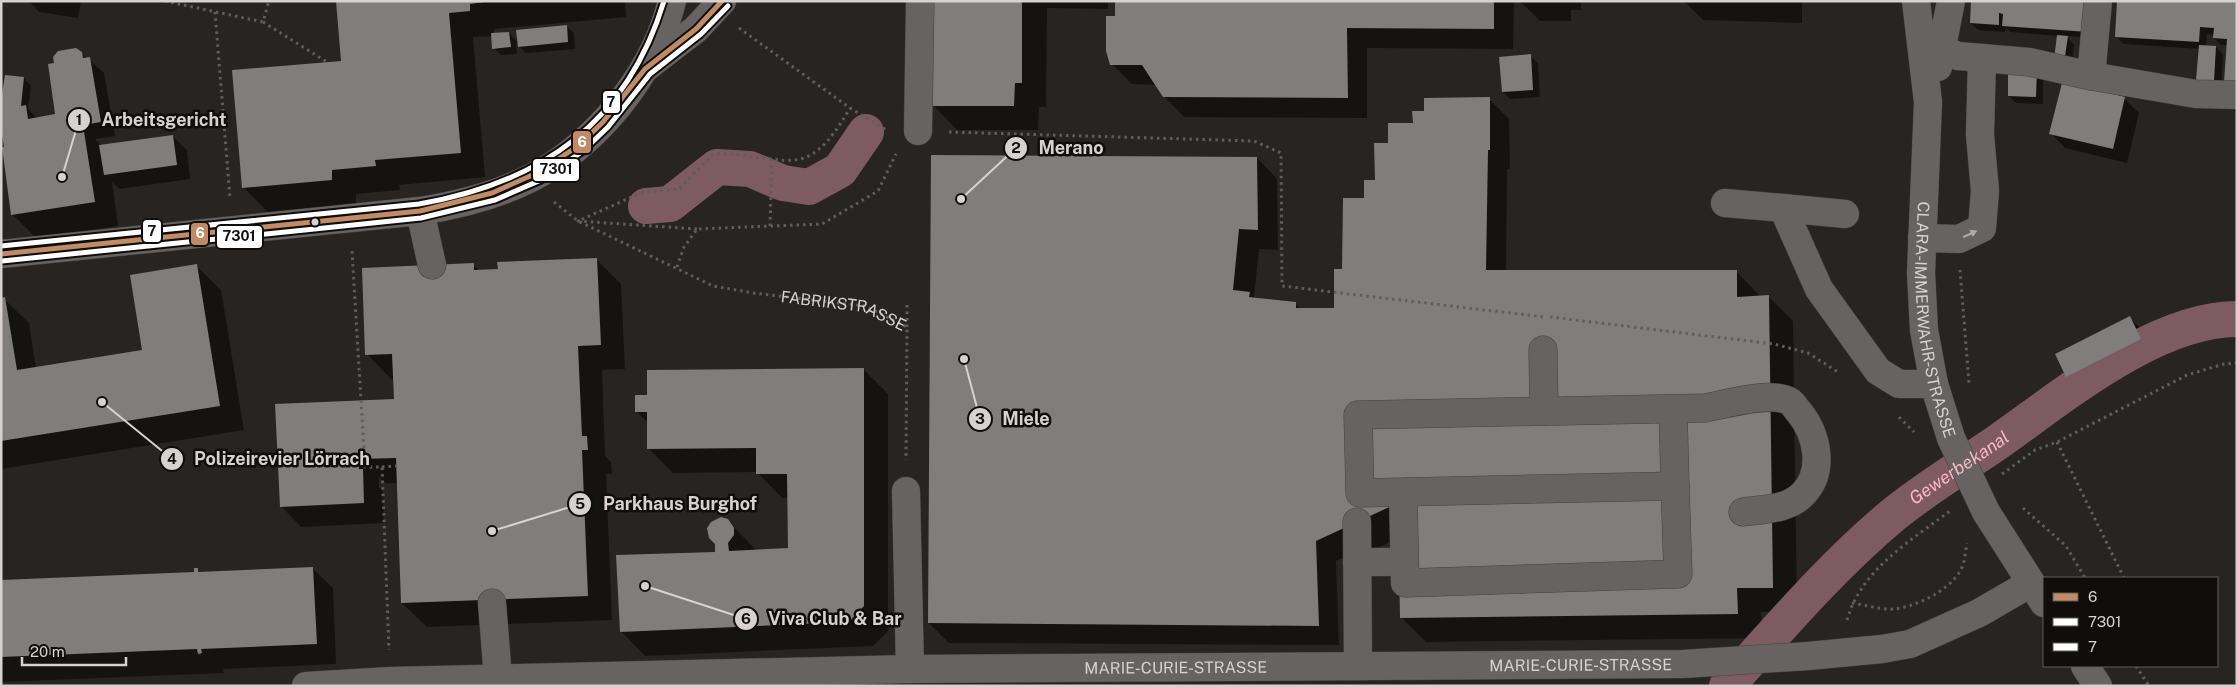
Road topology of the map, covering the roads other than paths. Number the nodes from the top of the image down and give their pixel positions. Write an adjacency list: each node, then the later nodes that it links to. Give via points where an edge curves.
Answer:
1 (672, 1): 9 (street)
2 (920, 1): 13 (street)
3 (1916, 1): 12 (street, CLARA-IMMERWAHR-STRASSE)
4 (1951, 1): 7 (street, CLARA-IMMERWAHR-STRASSE)
5 (2098, 1): 10 (street)
6 (718, 6): 9 (street, via 696,29)
7 (1943, 50): 8 (street, via 1958,56); 12 (street, CLARA-IMMERWAHR-STRASSE)
8 (1982, 58): 10 (street, via 2029,62); 18 (street, one-way to 8, via 1959,239 1982,228 1985,192 1980,135)
9 (645, 69): 16 (street, via 623,100 583,142 551,166 525,180 457,205)
10 (2091, 76): 11 (street, via 2196,94)
11 (2237, 94)
12 (1928, 102): 18 (street, CLARA-IMMERWAHR-STRASSE)
13 (912, 131)
14 (1725, 203): 15 (street)
15 (1783, 208): 17 (street); 22 (street, via 1819,289 1878,371 1899,384)
16 (420, 212): 19 (street); 20 (street)
17 (1845, 214)
18 (1922, 238): 22 (street, CLARA-IMMERWAHR-STRASSE, via 1924,330)
19 (1, 254)
20 (432, 265)
21 (1543, 350): 24 (street)
22 (1934, 384): 32 (street, CLARA-IMMERWAHR-STRASSE, bridge, via 1951,438 1986,512)
23 (1673, 409): 24 (street); 25 (street); 28 (street, via 1777,398 1790,401 1808,423 1816,442 1816,462 1812,480 1804,494 1785,506)
24 (1544, 411): 27 (street, via 1358,415 1360,493)
25 (1675, 486): 27 (street); 27 (street, via 1678,574 1404,583)
26 (906, 491): 36 (street)
27 (1403, 492)
28 (1742, 512)
29 (1356, 522): 30 (street)
30 (1357, 562): 31 (street); 34 (street)
31 (1388, 562)
32 (2038, 593): 34 (street, MARIE-CURIE-STRASSE, via 1910,644 1882,649 1683,664)
33 (492, 603): 37 (street)
34 (1358, 666): 36 (street, MARIE-CURIE-STRASSE)
35 (2086, 667): 39 (street)
36 (910, 670): 37 (street, MARIE-CURIE-STRASSE)
37 (498, 678): 38 (street, MARIE-CURIE-STRASSE)
38 (306, 686)
39 (2098, 686)

